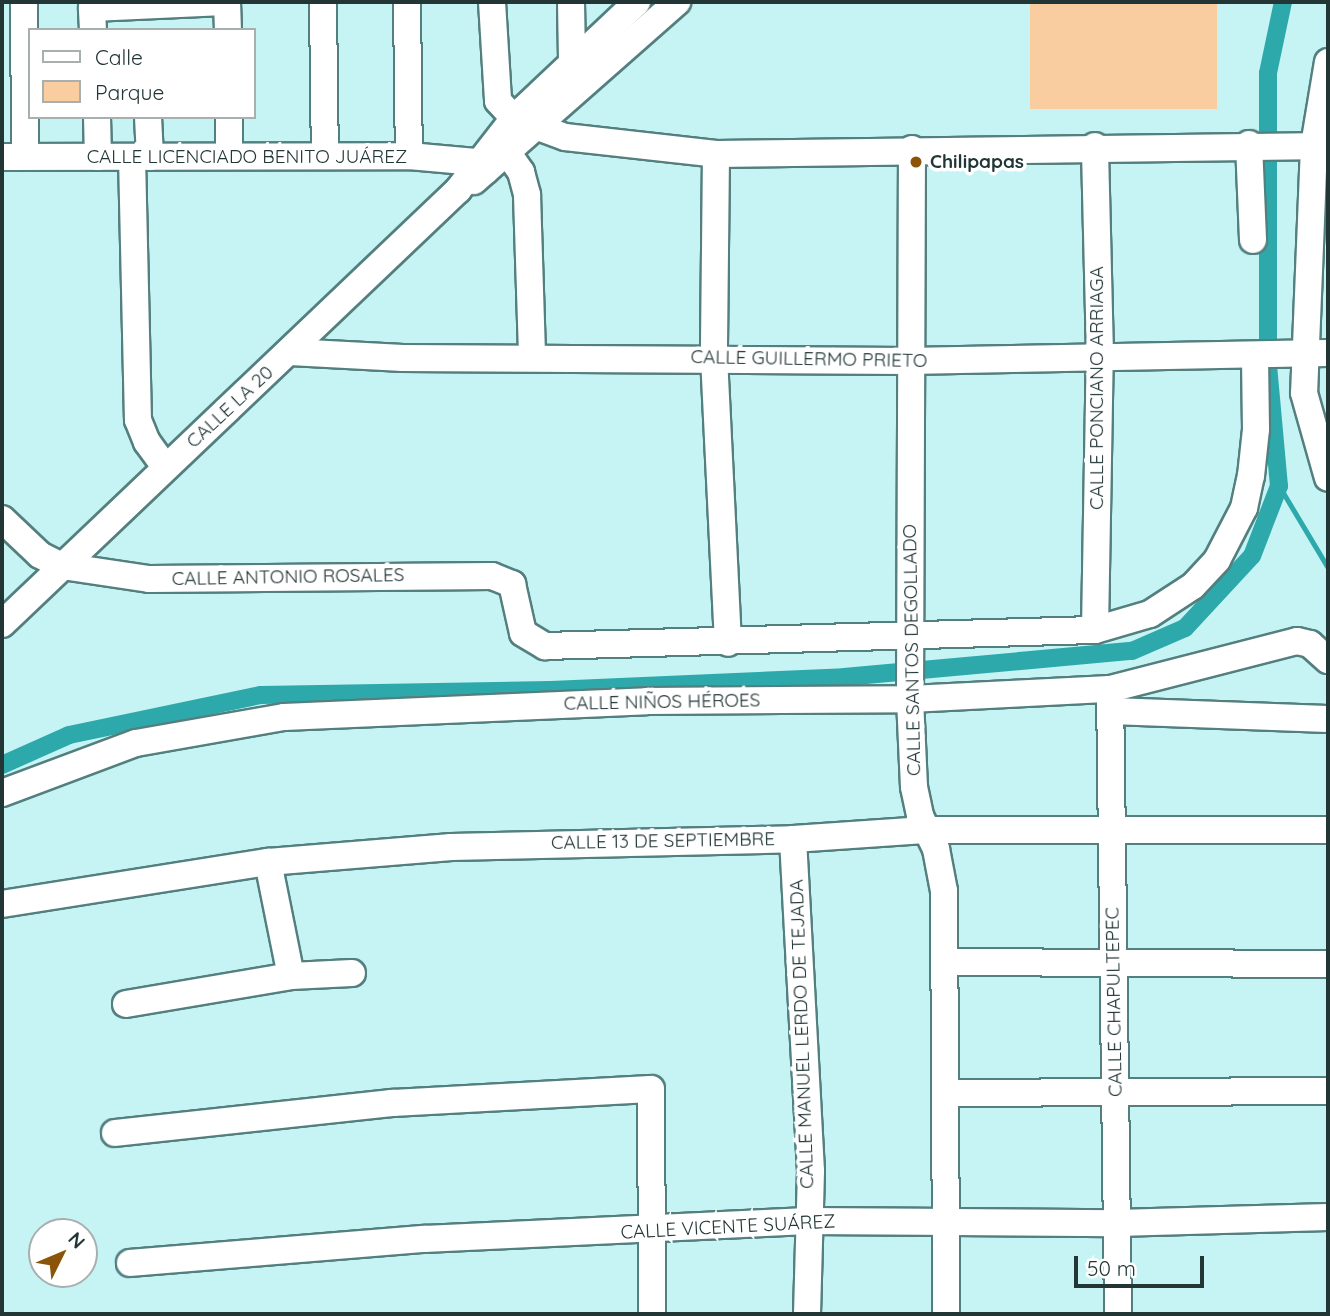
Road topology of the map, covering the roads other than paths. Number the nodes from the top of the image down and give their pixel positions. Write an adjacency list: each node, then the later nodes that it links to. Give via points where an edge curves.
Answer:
1 (24, 2): 25 (street)
2 (226, 2): 10 (street); 11 (street)
3 (323, 2): 24 (street)
4 (407, 2): 27 (street)
5 (492, 2): 18 (street, via 493,81)
6 (571, 2): 12 (street)
7 (637, 2): 12 (street, CALLE LA 20)
8 (677, 2): 18 (street, CALLE LA 20)
9 (104, 12): 10 (street)
10 (143, 18)
11 (228, 28)
12 (572, 59): 18 (street, CALLE LA 20)
13 (1328, 62): 14 (street)
14 (1324, 107): 21 (street)
15 (97, 119): 28 (street)
16 (148, 119): 29 (street)
17 (229, 119): 26 (street)
18 (514, 135): 23 (street); 30 (street, CALLE LA 20); 37 (street, via 527,195)
19 (1253, 144): 20 (street); 21 (street); 31 (street)
20 (1095, 146): 22 (street); 34 (street, CALLE PONCIANO ARRIAGA)
21 (1315, 146): 33 (street)
22 (912, 149): 23 (street); 38 (street, CALLE SANTOS DEGOLLADO)
23 (716, 154): 36 (street)
24 (325, 155): 26 (street, CALLE LICENCIADO BENITO JUÁREZ); 27 (street, CALLE LICENCIADO BENITO JUÁREZ)
25 (14, 156): 28 (street, CALLE LICENCIADO BENITO JUÁREZ)
26 (229, 156): 29 (street, CALLE LICENCIADO BENITO JUÁREZ)
27 (409, 156): 30 (street, CALLE LICENCIADO BENITO JUÁREZ)
28 (98, 157): 29 (street, CALLE LICENCIADO BENITO JUÁREZ)
29 (141, 157): 39 (street, via 138,420)
30 (482, 167): 32 (street, CALLE LA 20)
31 (1253, 240)
32 (290, 352): 37 (street, CALLE GUILLERMO PRIETO); 39 (street, CALLE LA 20)
33 (1311, 353): 35 (street, CALLE GUILLERMO PRIETO); 40 (street, via 1304,393)
34 (1100, 355): 35 (street, CALLE GUILLERMO PRIETO); 38 (street, CALLE GUILLERMO PRIETO); 44 (street, CALLE PONCIANO ARRIAGA)
35 (1258, 355): 44 (street, via 1251,476 1244,508 1217,560 1171,603 1128,623)
36 (714, 357): 37 (street, CALLE GUILLERMO PRIETO); 38 (street, CALLE GUILLERMO PRIETO); 46 (street)
37 (532, 358)
38 (908, 361): 45 (street, CALLE SANTOS DEGOLLADO)
39 (165, 467): 42 (street, CALLE LA 20)
40 (1328, 478)
41 (2, 519): 42 (street, via 40,555)
42 (62, 566): 43 (street, CALLE LA 20); 46 (street, CALLE ANTONIO ROSALES, via 149,579 478,574 512,584 526,638 545,646)
43 (2, 624)
44 (1095, 630): 45 (street)
45 (912, 640): 46 (street); 48 (street, CALLE SANTOS DEGOLLADO)
46 (728, 643)
47 (1326, 657): 49 (street, CALLE NIÑOS HÉROES, via 1297,641)
48 (910, 692): 49 (street, CALLE NIÑOS HÉROES); 51 (street, CALLE NIÑOS HÉROES, via 284,717 136,743); 52 (street, CALLE SANTOS DEGOLLADO, via 914,787)
49 (1110, 700): 50 (street, CALLE NIÑOS HÉROES); 54 (street, CALLE CHAPULTEPEC)
50 (1328, 719)
51 (2, 793)
52 (925, 830): 54 (street, CALLE 13 DE SEPTIEMBRE); 55 (street, CALLE 13 DE SEPTIEMBRE); 58 (street, CALLE SANTOS DEGOLLADO, via 941,870)
53 (1328, 830): 54 (street, CALLE 13 DE SEPTIEMBRE)
54 (1112, 831): 59 (street, CALLE CHAPULTEPEC)
55 (793, 839): 56 (street, CALLE 13 DE SEPTIEMBRE, via 504,845); 70 (street, CALLE MANUEL LERDO DE TEJADA, via 811,1171)
56 (268, 862): 57 (street, CALLE 13 DE SEPTIEMBRE); 62 (street)
57 (2, 904)
58 (945, 962): 59 (street); 65 (street, CALLE SANTOS DEGOLLADO)
59 (1114, 964): 60 (street); 66 (street, CALLE CHAPULTEPEC)
60 (1328, 964)
61 (352, 973): 62 (street)
62 (291, 976): 63 (street)
63 (126, 1004)
64 (1328, 1091): 66 (street)
65 (947, 1093): 66 (street); 69 (street, CALLE SANTOS DEGOLLADO)
66 (1115, 1095): 71 (street, CALLE CHAPULTEPEC)
67 (115, 1133): 72 (street, via 392,1102 651,1088)
68 (1328, 1217): 71 (street, CALLE VICENTE SUÁREZ)
69 (943, 1220): 70 (street, CALLE VICENTE SUÁREZ); 71 (street, CALLE VICENTE SUÁREZ); 76 (street, CALLE SANTOS DEGOLLADO)
70 (808, 1221): 72 (street, CALLE VICENTE SUÁREZ); 75 (street, CALLE MANUEL LERDO DE TEJADA)
71 (1117, 1223): 77 (street, CALLE CHAPULTEPEC)
72 (651, 1231): 73 (street, CALLE VICENTE SUÁREZ, via 424,1239); 74 (street)
73 (130, 1263)
74 (652, 1314)
75 (807, 1314)
76 (946, 1314)
77 (1118, 1314)

